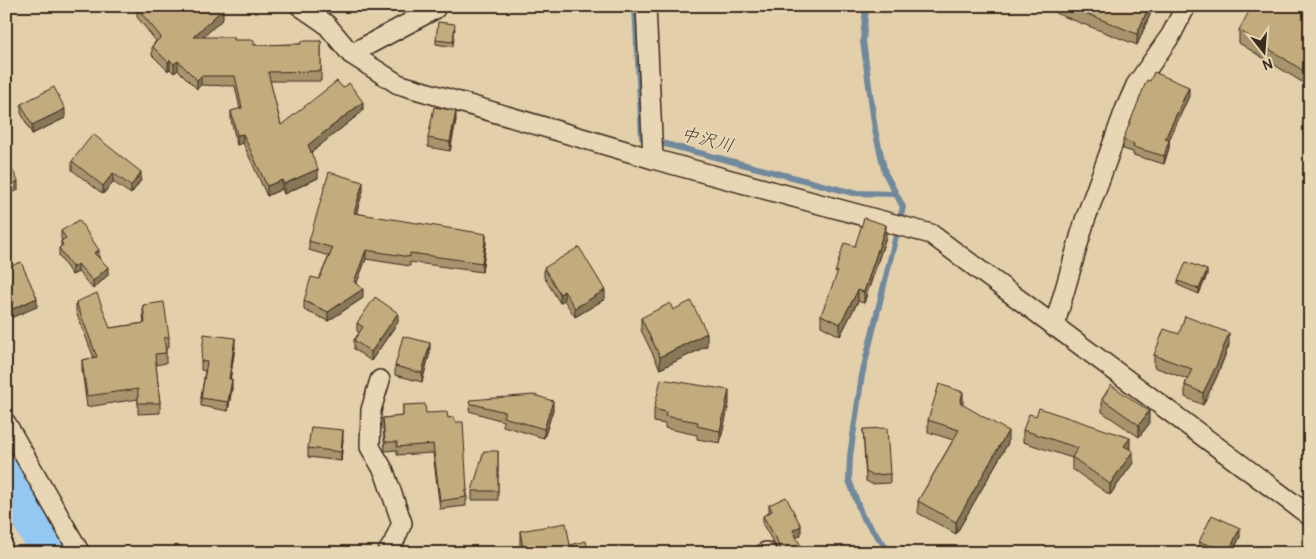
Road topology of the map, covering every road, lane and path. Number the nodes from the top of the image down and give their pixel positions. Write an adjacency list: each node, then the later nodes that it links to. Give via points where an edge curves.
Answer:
1 (300, 6): 5 (street, via 326,24)
2 (436, 6): 5 (street, via 435,10)
3 (646, 6): 6 (street)
4 (1186, 6): 7 (street, via 1171,35 1136,85 1125,110 1085,220)
5 (351, 54): 6 (street, via 398,84)
6 (653, 160): 7 (street, via 931,234)
7 (1054, 327): 10 (street)
8 (380, 380): 12 (street, via 371,410 370,447 384,471 402,523)
9 (6, 423): 11 (street)
10 (1310, 516)
11 (80, 553)
12 (387, 553)

